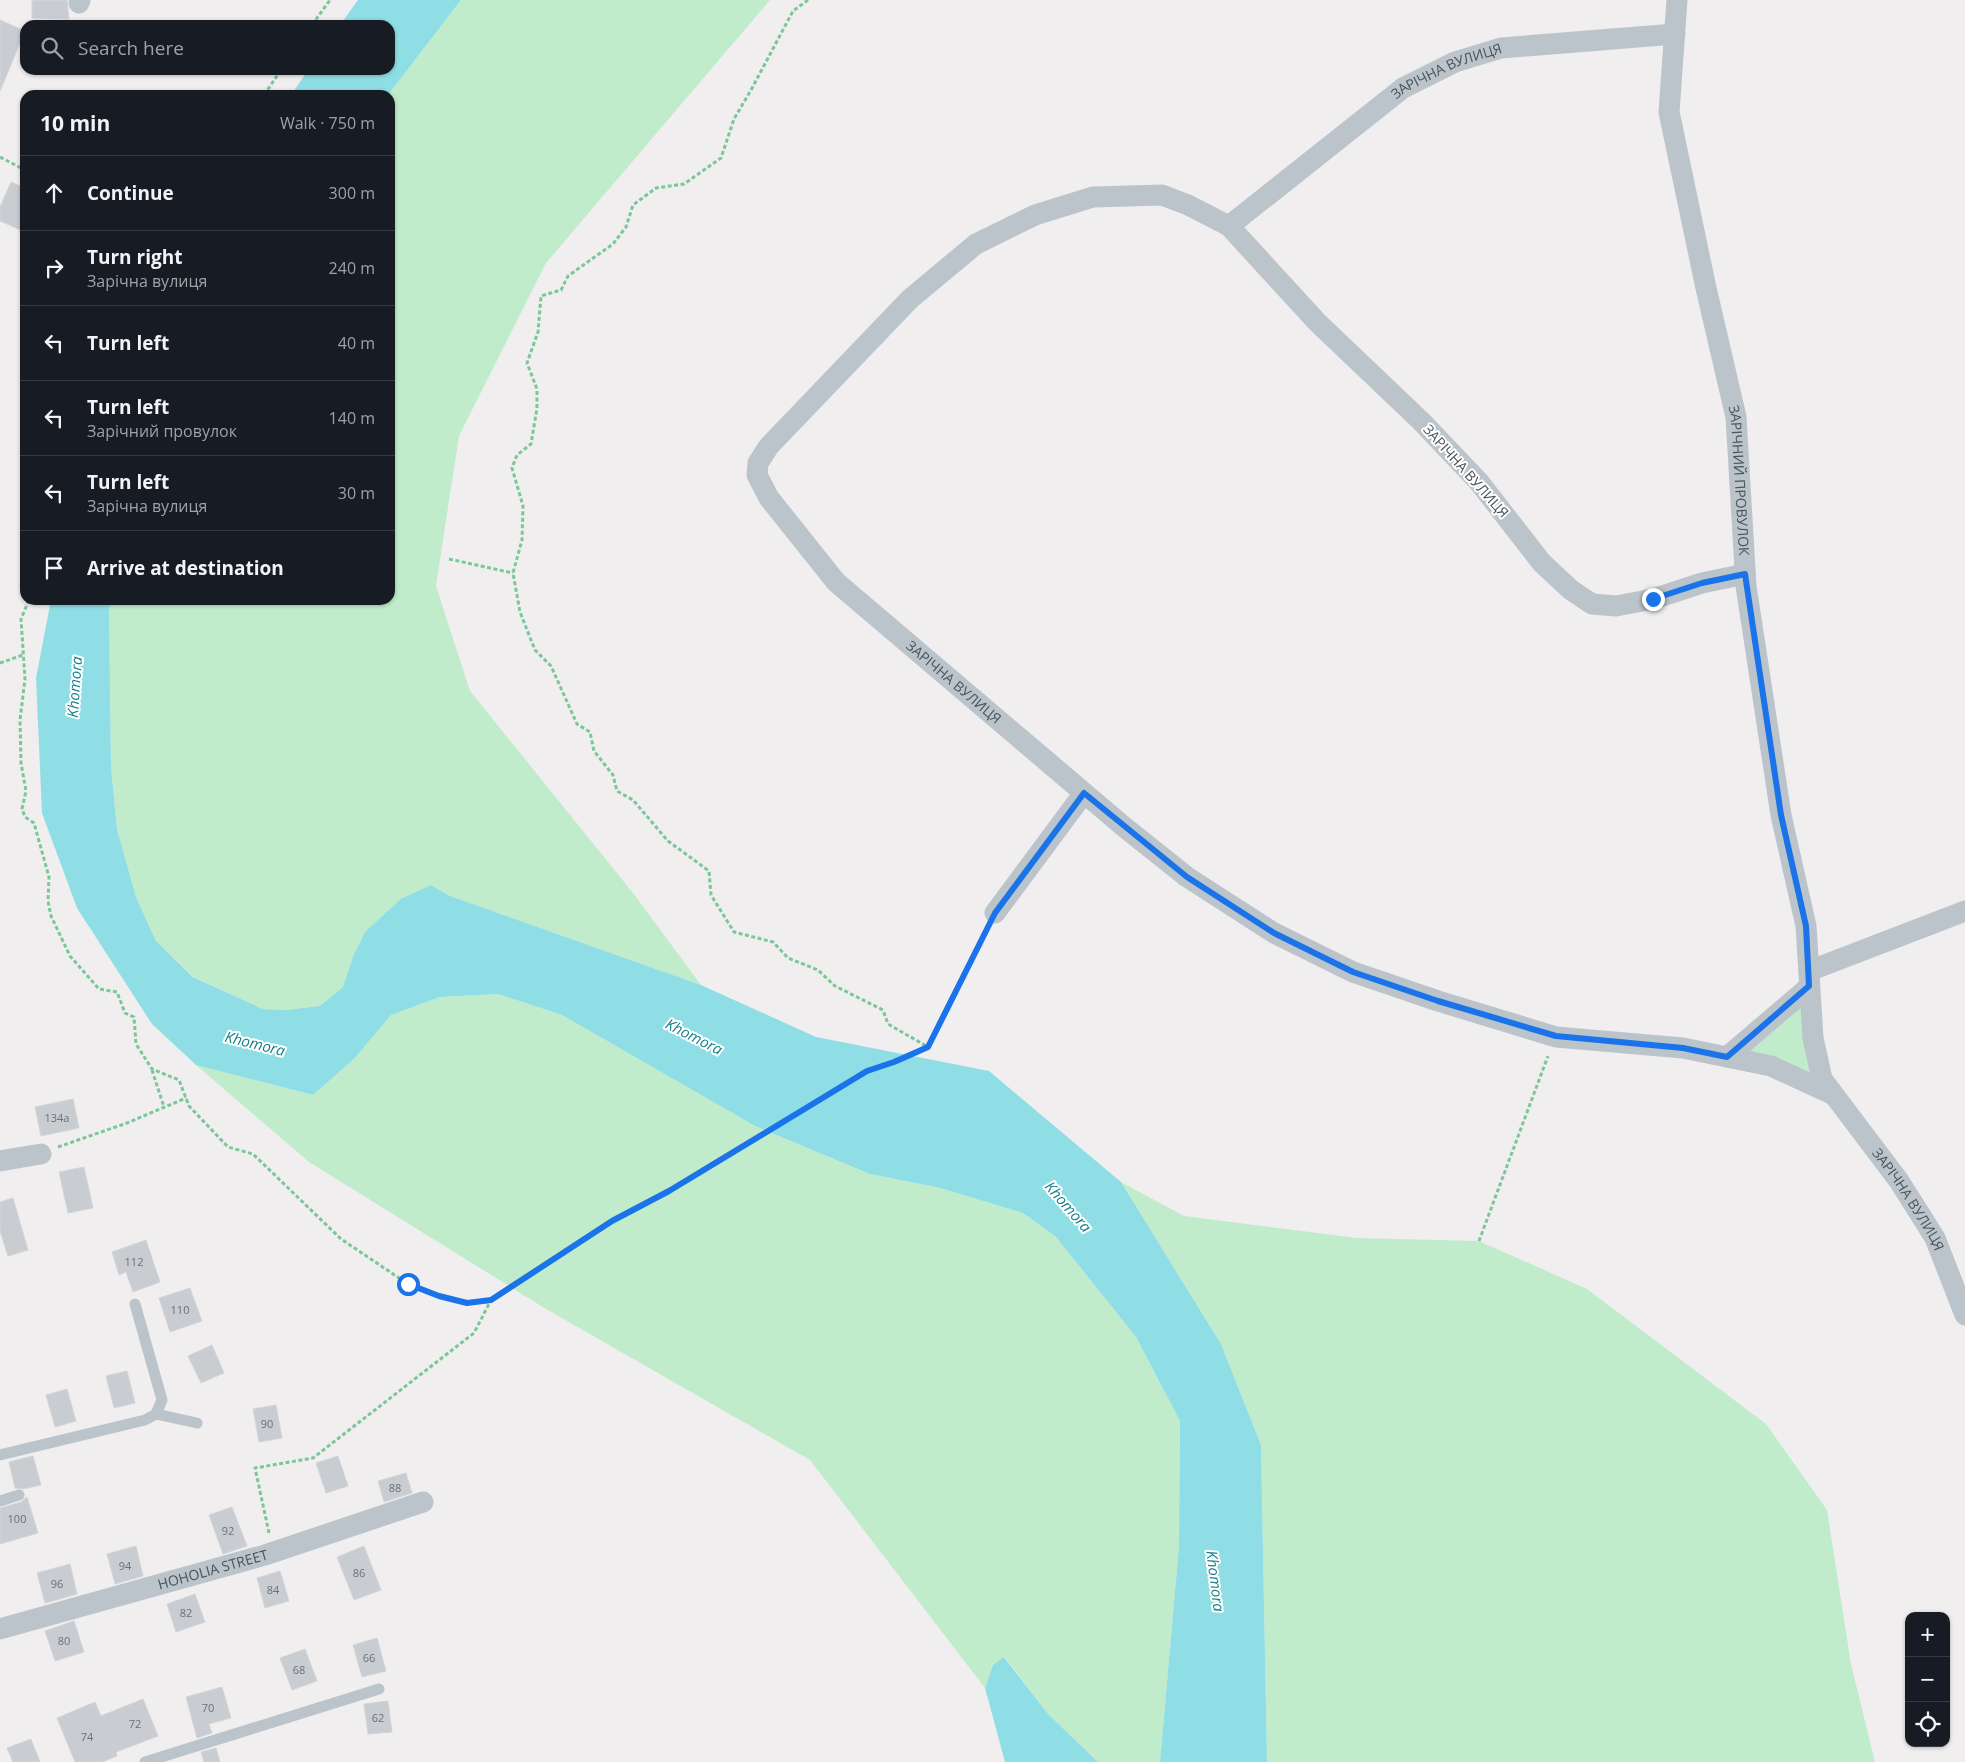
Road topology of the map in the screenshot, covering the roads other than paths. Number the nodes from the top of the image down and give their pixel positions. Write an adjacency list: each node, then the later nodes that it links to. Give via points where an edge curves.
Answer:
1 (1677, 0): 2 (street)
2 (1675, 34): 3 (street, ЗАРІЧНА ВУЛИЦЯ, via 1501,48 1455,62 1403,88); 4 (street, ЗАРІЧНИЙ ПРОВУЛОК, via 1669,112 1736,417)
3 (1229, 226): 4 (street, ЗАРІЧНА ВУЛИЦЯ, via 1318,323 1479,482 1542,563 1592,604 1616,606 1653,599 1702,583); 5 (street, ЗАРІЧНА ВУЛИЦЯ, via 1162,195 1093,197 1035,215 976,244 910,299 769,446 758,463 757,475 769,498 836,582)
4 (1745, 574): 8 (street, ЗАРІЧНИЙ ПРОВУЛОК, via 1781,815 1806,926)
5 (1084, 793): 7 (street); 9 (street, ЗАРІЧНА ВУЛИЦЯ, via 1187,877 1274,933 1353,972 1556,1036 1683,1048)
6 (1965, 911): 8 (street)
7 (995, 913)
8 (1809, 979): 9 (street); 10 (street, ЗАРІЧНИЙ ПРОВУЛОК, via 1813,1038 1822,1079)
9 (1727, 1057): 10 (street, ЗАРІЧНА ВУЛИЦЯ, via 1771,1066)
10 (1834, 1095): 14 (street, ЗАРІЧНА ВУЛИЦЯ, via 1899,1181 1935,1238)
11 (41, 1154): 12 (street)
12 (0, 1161)
13 (135, 1304): 15 (lane, via 162,1400)
14 (1965, 1315)
15 (156, 1414): 16 (lane); 17 (lane, via 145,1420)
16 (197, 1423)
17 (0, 1455)
18 (20, 1495): 19 (lane)
19 (0, 1501)
20 (423, 1502): 21 (street, HOHOLIA STREET, via 265,1555)
21 (0, 1629)
22 (379, 1689): 23 (lane)
23 (165, 1759): 24 (lane)
24 (145, 1762)

